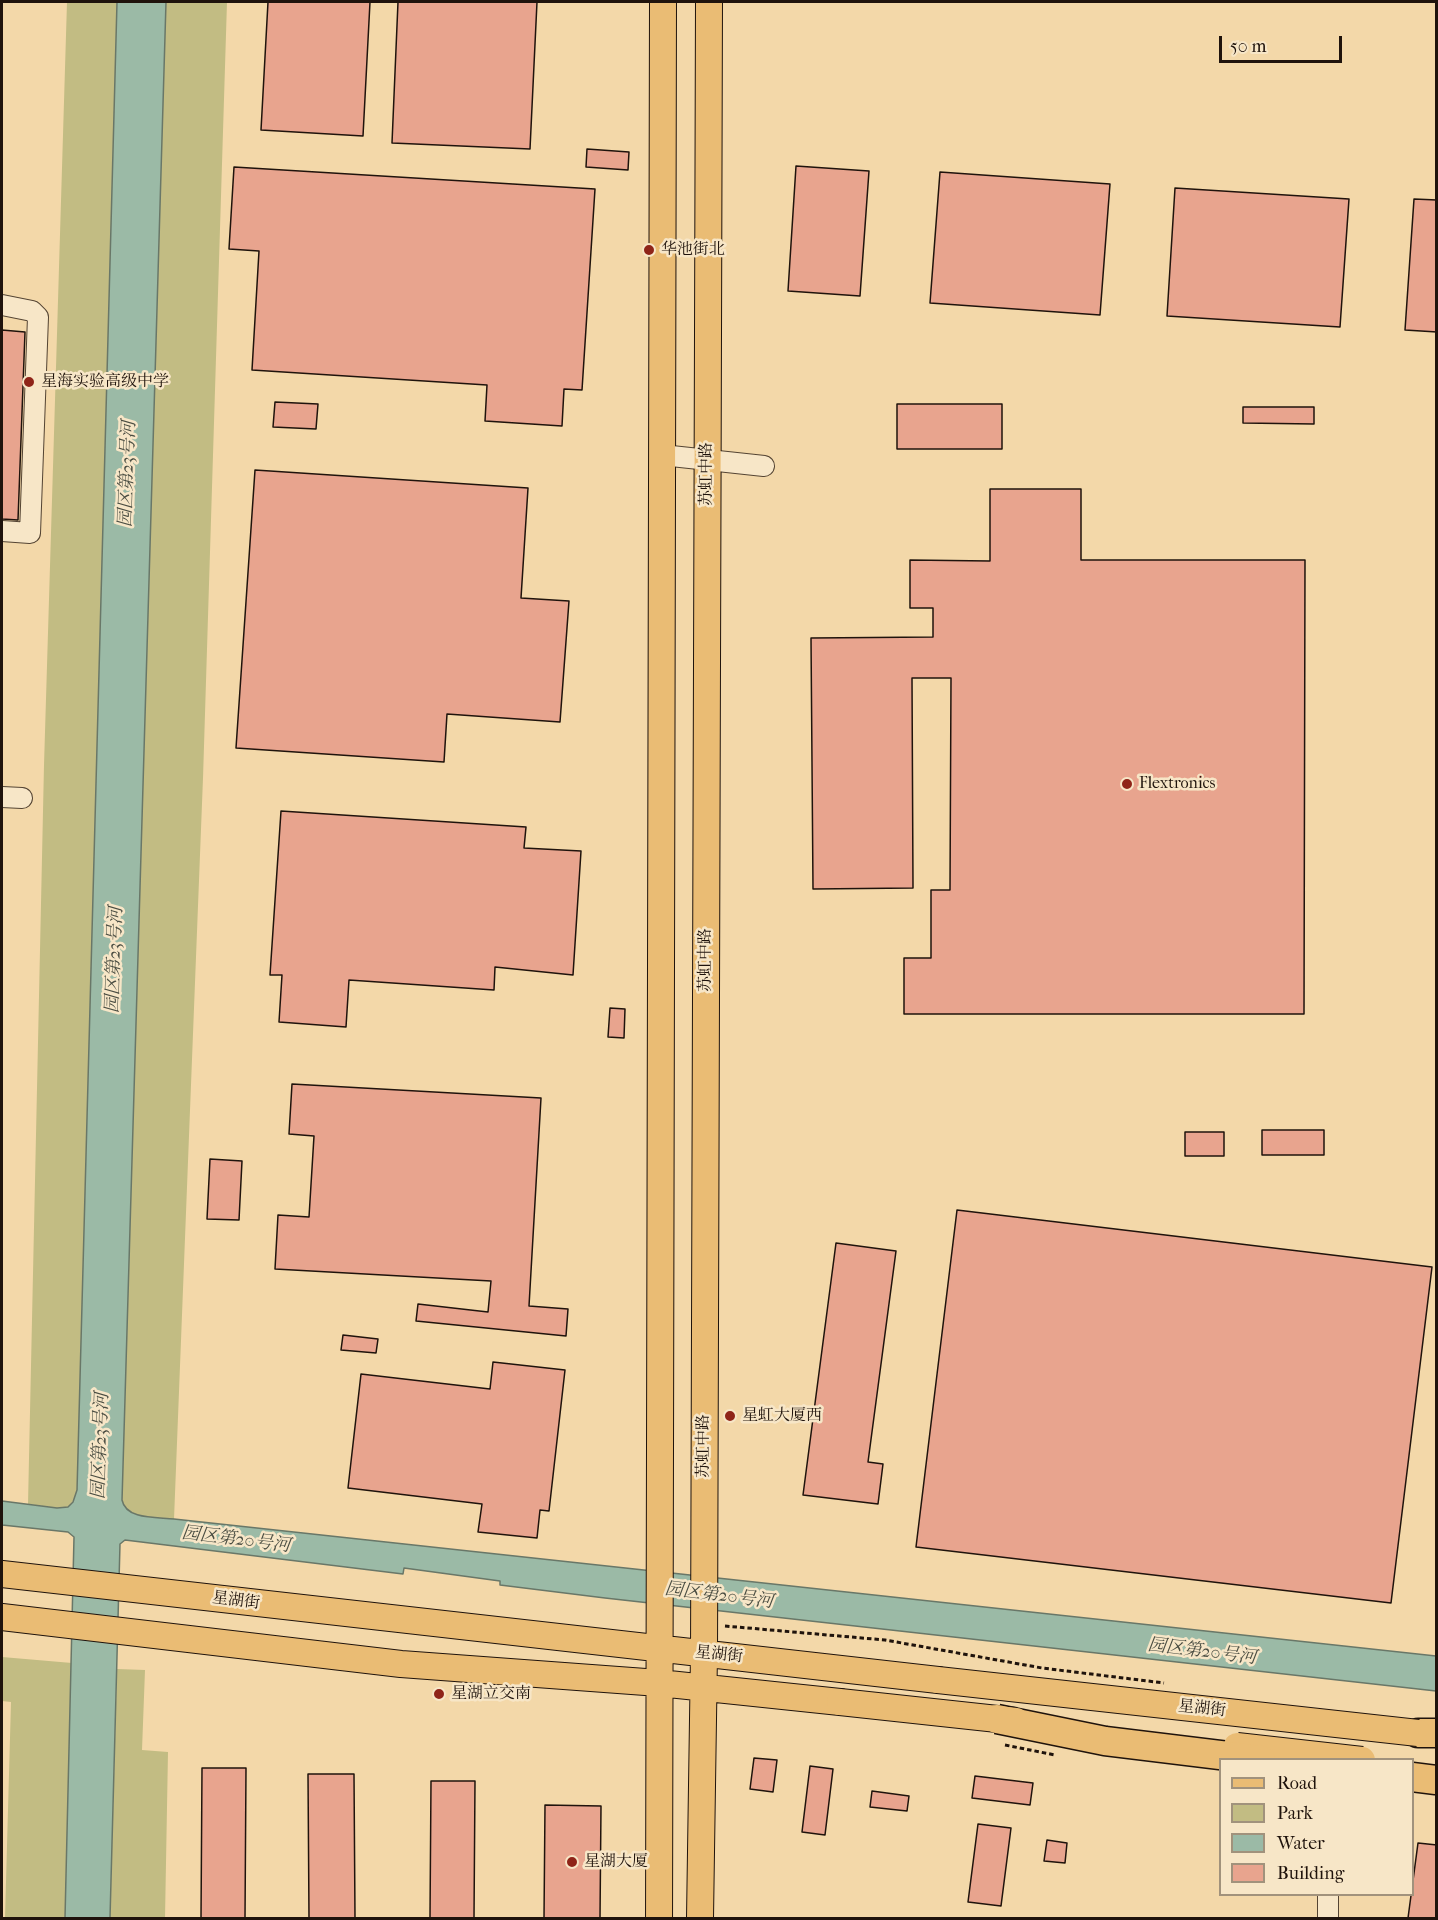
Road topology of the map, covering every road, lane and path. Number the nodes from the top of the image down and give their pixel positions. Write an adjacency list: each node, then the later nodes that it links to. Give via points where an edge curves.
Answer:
1 (663, 2): 4 (main road)
2 (709, 2): 5 (main road, 苏虹中路)
3 (2, 304): 7 (street, via 32,311 38,317 30,533)
4 (662, 455): 5 (street); 13 (main road)
5 (707, 459): 6 (street); 12 (main road, 苏虹中路)
6 (764, 466)
7 (2, 531)
8 (2, 797): 9 (street)
9 (22, 798)
10 (2, 1574): 13 (main road, 星湖街)
11 (2, 1617): 15 (main road, 星湖街, via 401,1664)
12 (704, 1619): 14 (main road, 苏虹中路); 16 (path, via 885,1640)
13 (659, 1650): 14 (main road, 星湖街); 15 (main road)
14 (704, 1653): 17 (main road, 苏虹中路); 19 (main road, 星湖街, bridge)
15 (659, 1683): 17 (main road, 星湖街); 23 (main road)
16 (1170, 1686)
17 (702, 1688): 18 (main road, 星湖街, bridge); 24 (main road, 苏虹中路)
18 (997, 1719): 20 (highway, bridge, via 1105,1741); 21 (main road, 星湖街, bridge)
19 (1430, 1734)
20 (1245, 1758)
21 (1344, 1758)
22 (1328, 1896): 25 (street)
23 (659, 1918)
24 (700, 1918)
25 (1328, 1918)

